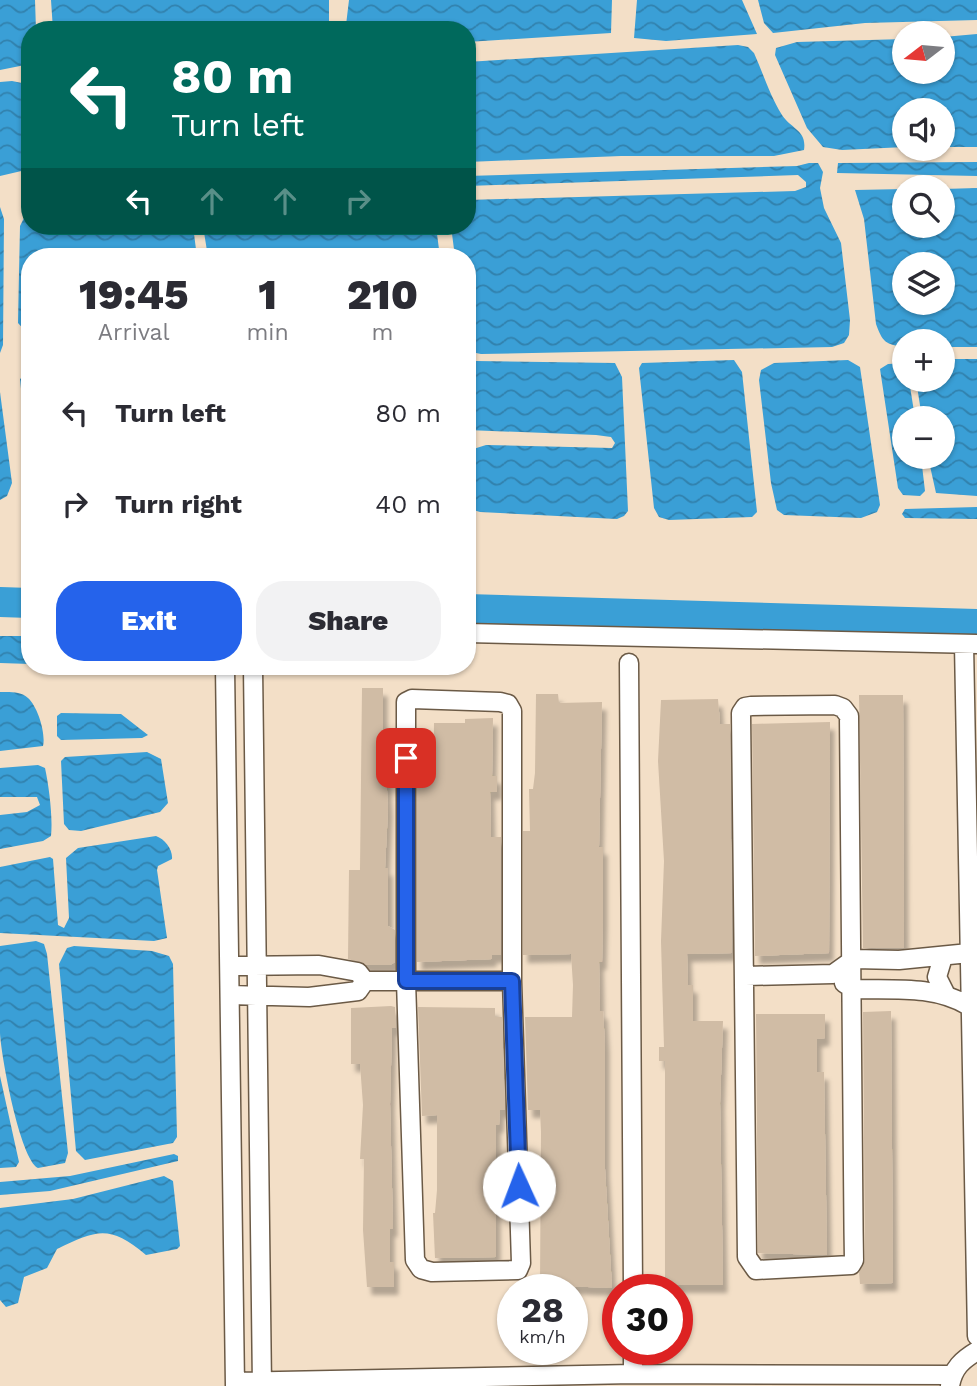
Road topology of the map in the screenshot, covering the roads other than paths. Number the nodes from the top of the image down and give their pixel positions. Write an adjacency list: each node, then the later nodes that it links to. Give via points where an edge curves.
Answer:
1 (476, 633): 2 (street)
2 (970, 644): 6 (street)
3 (629, 663): 23 (street)
4 (225, 675): 10 (street)
5 (253, 675): 11 (street)
6 (969, 953): 7 (street); 22 (street)
7 (943, 957): 8 (street); 18 (street, via 937,977)
8 (854, 959): 12 (street); 13 (street, via 849,716 835,705 744,707); 17 (street)
9 (319, 965): 11 (street); 14 (street, via 358,972); 21 (street)
10 (230, 967): 11 (street); 19 (street)
11 (258, 967): 20 (street)
12 (833, 974): 13 (street); 17 (street)
13 (746, 976): 17 (street, via 747,1257 756,1270 853,1263)
14 (365, 981): 15 (street); 21 (street, via 358,991)
15 (406, 981): 16 (street); 16 (street, via 407,702 412,699 500,702 512,711); 16 (street, via 415,1259 421,1269 432,1272 509,1271 518,1270 522,1263)
16 (512, 981)
17 (853, 989): 18 (street)
18 (944, 993): 22 (street)
19 (231, 995): 20 (street); 30 (street)
20 (258, 995): 21 (street); 29 (street)
21 (319, 995)
22 (970, 1006): 24 (street)
23 (633, 1274)
24 (977, 1336)
25 (977, 1351): 28 (street, via 962,1360)
26 (633, 1365): 27 (street)
27 (633, 1374): 28 (street); 29 (street)
28 (951, 1381)
29 (262, 1383): 30 (street)
30 (235, 1384)

